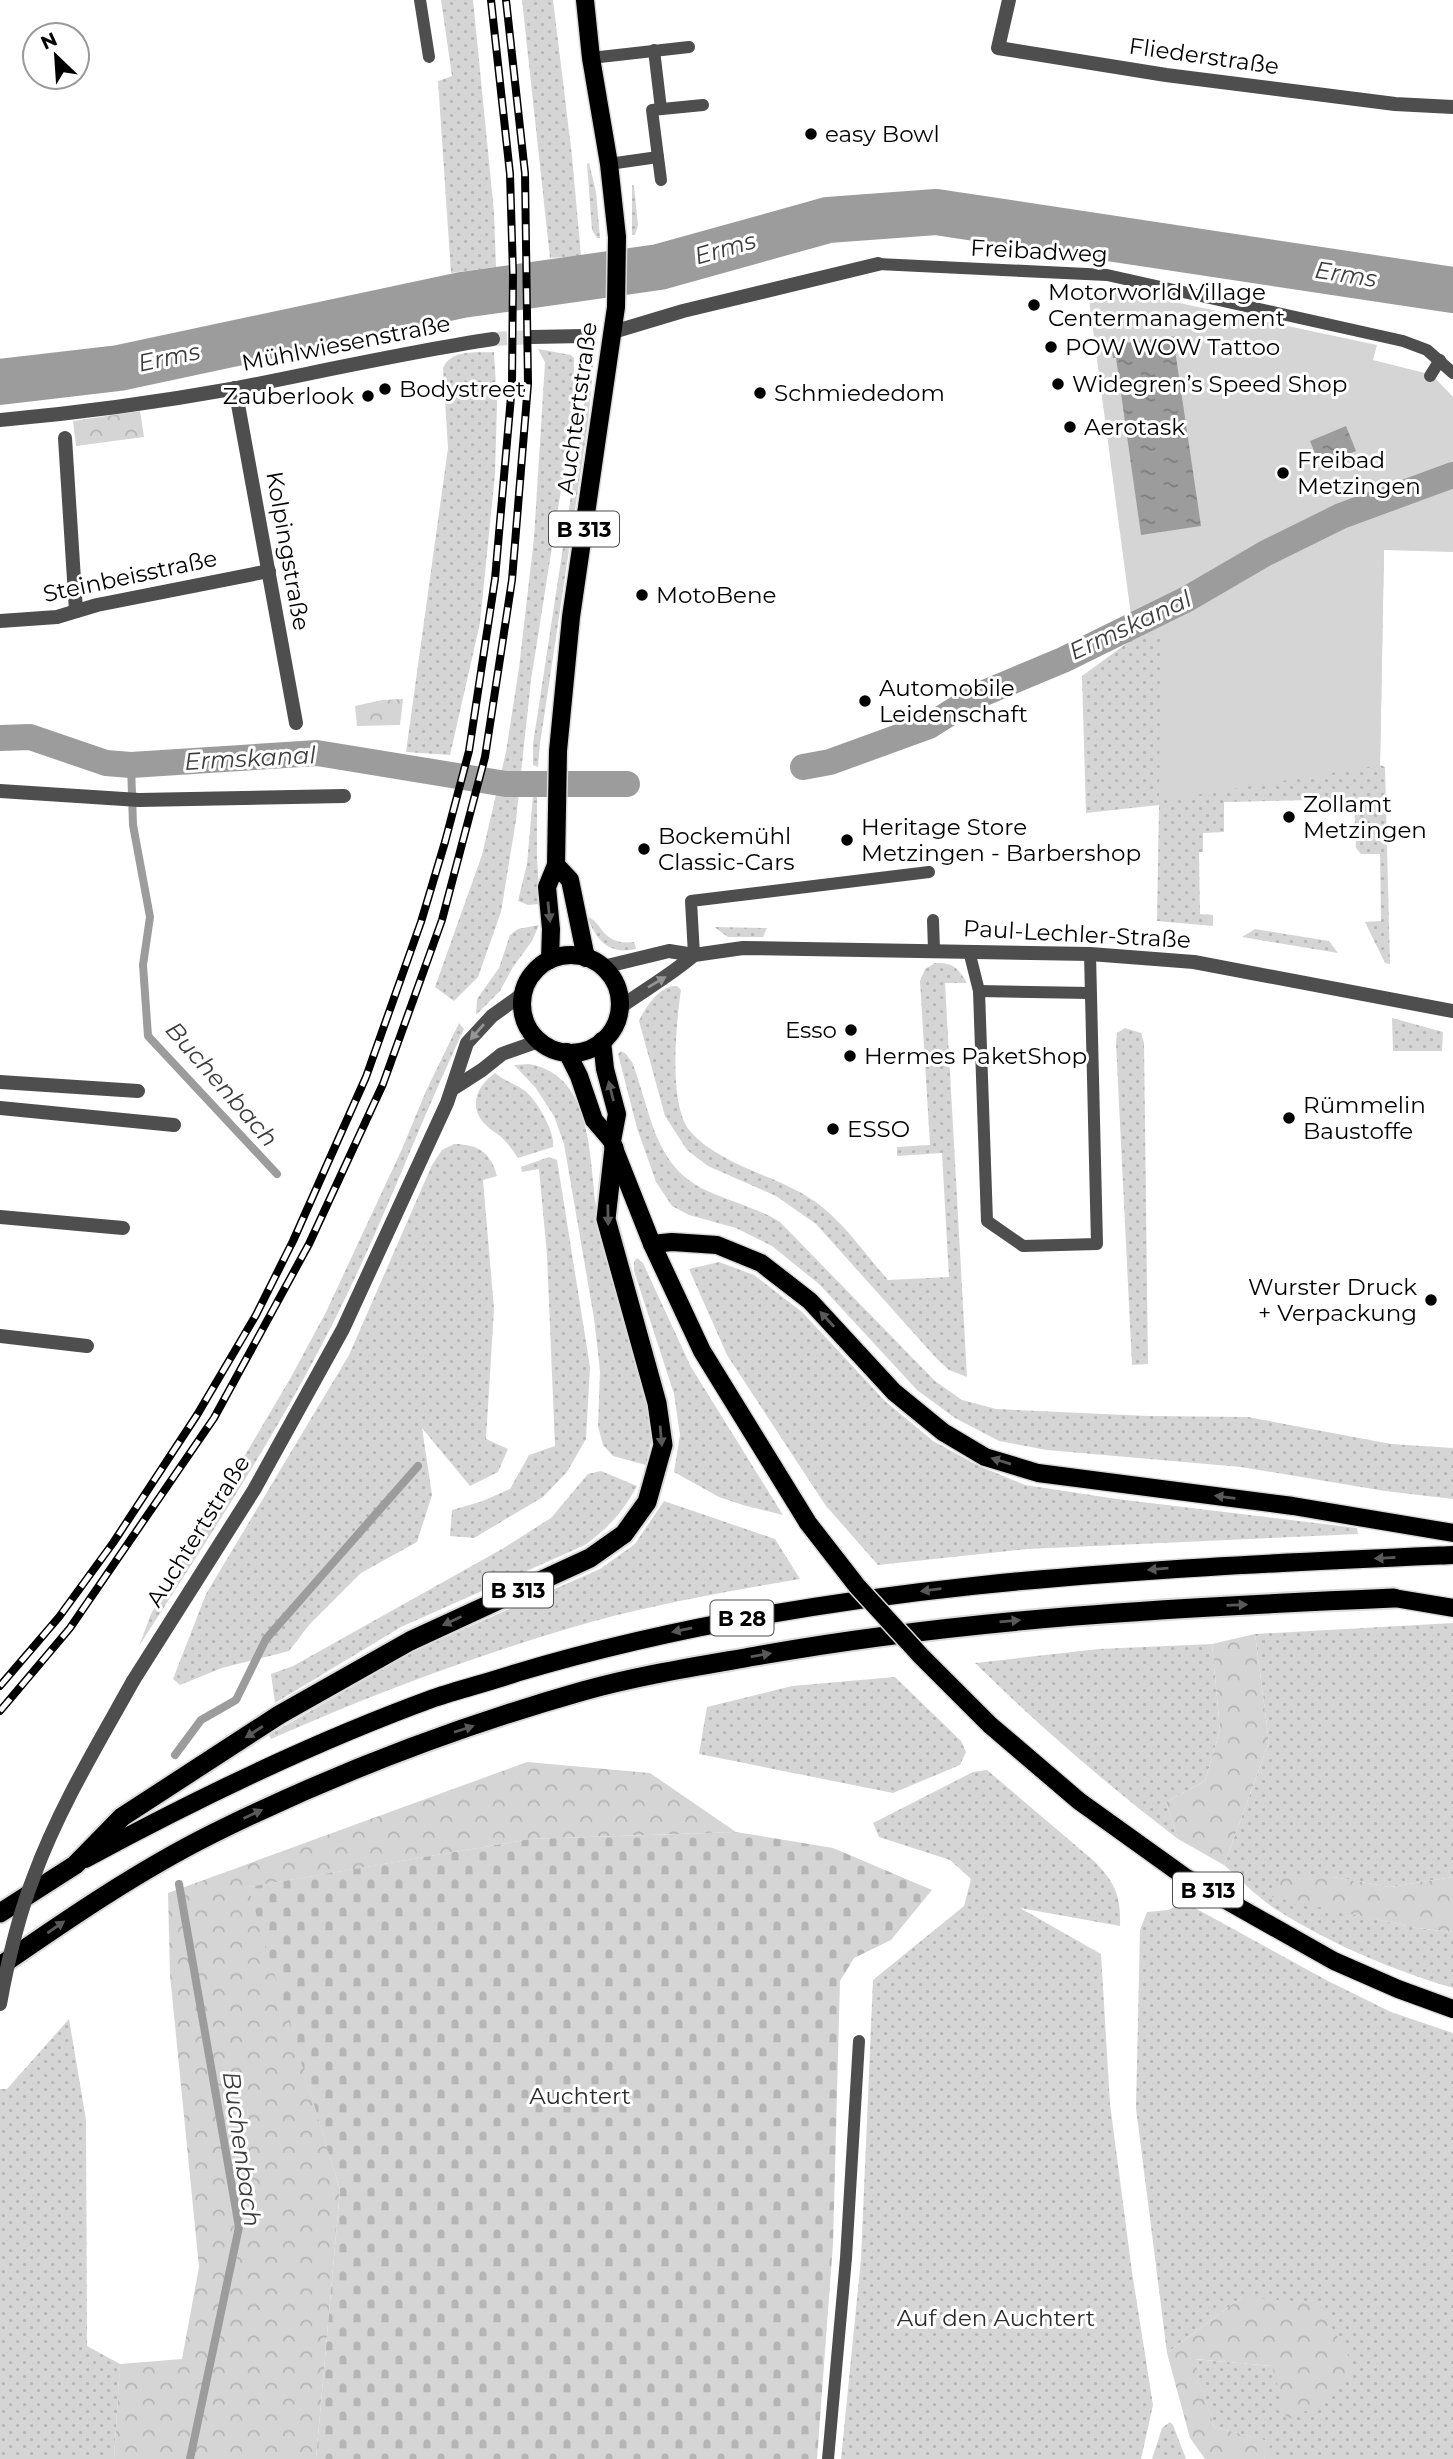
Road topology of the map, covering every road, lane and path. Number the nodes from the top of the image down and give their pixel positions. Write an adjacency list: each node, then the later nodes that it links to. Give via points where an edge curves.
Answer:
1 (419, 0): 6 (lane)
2 (585, 0): 7 (main road, Auchtertstraße / B 313)
3 (1009, 0): 9 (street, Fliederstraße, via 999,48 1166,75)
4 (690, 47): 5 (lane)
5 (654, 51): 7 (lane); 10 (lane)
6 (429, 57)
7 (591, 58): 12 (main road, Auchtertstraße / B 313)
8 (703, 105): 10 (lane)
9 (1453, 107)
10 (661, 109): 11 (lane, via 652,110)
11 (658, 157): 12 (lane); 13 (lane)
12 (609, 164): 15 (main road, Auchtertstraße / B 313, via 617,237)
13 (661, 180)
14 (878, 264): 15 (street, Freibadweg, via 673,313); 19 (lane, Freibadweg, via 1107,275 1403,341)
15 (614, 332): 31 (main road, Auchtertstraße / B 313, via 571,617 558,751)
16 (584, 336): 17 (street)
17 (532, 337)
18 (493, 339): 22 (street, Mühlwiesenstraße)
19 (1440, 360): 20 (lane, Freibadweg); 21 (lane)
20 (1453, 373)
21 (1430, 376)
22 (235, 388): 23 (street, Mühlwiesenstraße); 25 (street, Kolpingstraße)
23 (0, 420)
24 (65, 438): 26 (street)
25 (269, 571): 26 (street, Steinbeisstraße); 28 (street, Kolpingstraße)
26 (76, 611): 27 (street, Steinbeisstraße)
27 (0, 621)
28 (296, 723)
29 (0, 791): 30 (street, via 139,800)
30 (344, 796)
31 (556, 865): 38 (main road, via 570,880); 39 (main road, Auchtertstraße / B 313, one-way to 39, via 547,887)
32 (929, 872): 37 (lane, via 691,901)
33 (933, 920): 34 (lane)
34 (934, 950): 35 (street, Paul-Lechler-Straße); 37 (street, Paul-Lechler-Straße, via 743,948)
35 (969, 951): 36 (street, Paul-Lechler-Straße); 41 (lane)
36 (1090, 954): 43 (lane); 45 (street, Paul-Lechler-Straße, via 1194,962)
37 (694, 955): 40 (street, Paul-Lechler-Straße, via 669,951); 44 (street, Paul-Lechler-Straße, one-way to 37)
38 (586, 958): 39 (main road, via 567,955); 40 (main road)
39 (550, 960): 42 (main road, via 534,972)
40 (603, 967): 44 (main road, via 616,985)
41 (979, 991): 43 (lane); 43 (lane, via 987,1221 1023,1245 1097,1244)
42 (524, 993): 46 (main road, via 526,1023); 50 (street, Auchtertstraße, one-way to 50, via 492,1016 467,1043)
43 (1090, 993)
44 (620, 1008): 47 (main road)
45 (1453, 1011)
46 (539, 1041): 48 (main road); 50 (street, via 502,1054)
47 (602, 1041): 48 (main road, via 590,1049); 54 (main road, B 313, one-way to 47, via 617,1114)
48 (567, 1052): 54 (main road, B 313, via 594,1121)
49 (0, 1082): 51 (street)
50 (454, 1088): 68 (street, Auchtertstraße, bridge, via 343,1329 254,1490 133,1681 75,1785 34,1875 9,1954)
51 (138, 1091)
52 (0, 1108): 53 (street)
53 (174, 1125)
54 (613, 1144): 57 (main road, B 313); 65 (highway, B 313, one-way to 65, via 606,1220 657,1403 663,1445 647,1502 624,1534 590,1558 410,1641 279,1715 122,1817)
55 (0, 1217): 56 (street)
56 (123, 1228)
57 (652, 1244): 60 (main road, one-way to 57, via 1293,1506 1038,1473 985,1457 943,1432 894,1392 810,1301 761,1263 717,1245); 69 (main road, B 313, bridge, via 702,1352 808,1522 866,1596 990,1725 1079,1801 1185,1877 1334,1961)
58 (0, 1336): 59 (street)
59 (87, 1346)
60 (1453, 1533)
61 (1453, 1555): 65 (main road, B 28, one-way to 65, via 1179,1568 966,1586 684,1629 579,1654 435,1698 284,1758)
62 (1453, 1597): 63 (main road, B 28)
63 (1394, 1598): 64 (main road); 67 (highway, B 28, one-way to 63, via 92,1902 209,1835 307,1789 448,1734 585,1690 827,1643 985,1623 1173,1608)
64 (1453, 1608)
65 (75, 1865): 66 (highway, B 28)
66 (0, 1913)
67 (0, 1966)
68 (0, 2004)
69 (1453, 2009)
70 (859, 2040): 71 (lane)
71 (828, 2459)

